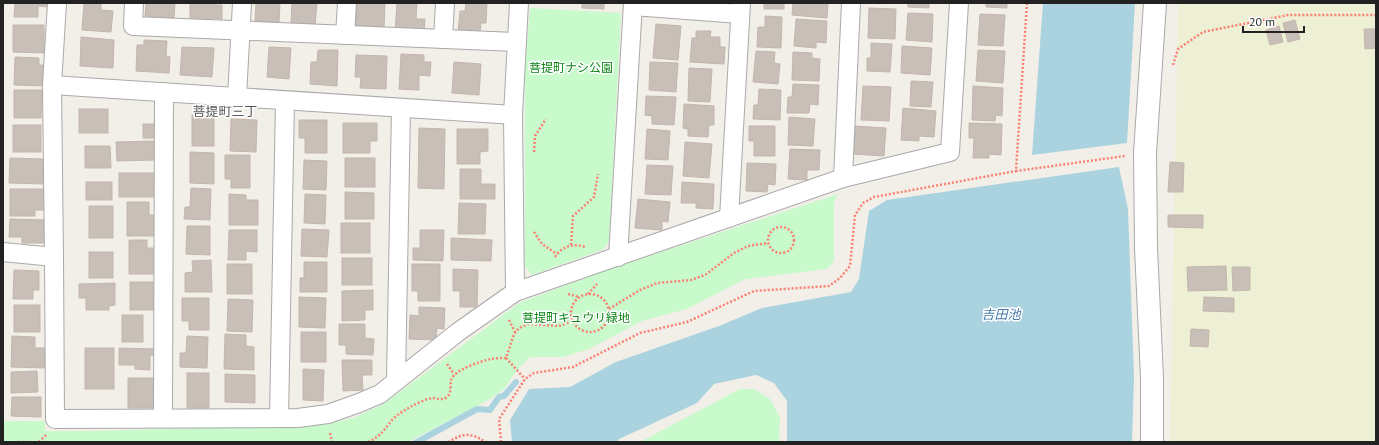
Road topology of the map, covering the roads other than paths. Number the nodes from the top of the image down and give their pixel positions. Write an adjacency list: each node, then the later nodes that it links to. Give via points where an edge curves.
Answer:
1 (57, 3): 16 (street)
2 (134, 3): 12 (street, via 132,26)
3 (242, 3): 12 (street)
4 (347, 3): 13 (street)
5 (445, 3): 14 (street)
6 (519, 3): 15 (street)
7 (851, 3): 22 (street)
8 (958, 3): 22 (street, via 950,152)
9 (1155, 3): 31 (street, via 1145,153)
10 (633, 4): 11 (street); 26 (street)
11 (740, 9): 23 (street)
12 (241, 31): 13 (street); 18 (street)
13 (345, 35): 14 (street)
14 (443, 39): 15 (street)
15 (517, 42): 21 (street)
16 (52, 85): 17 (street); 25 (street)
17 (164, 92): 18 (street); 30 (street)
18 (236, 97): 19 (street)
19 (285, 101): 20 (street); 29 (street)
20 (401, 108): 21 (street); 28 (street)
21 (513, 115): 27 (street)
22 (843, 178): 23 (street)
23 (729, 218): 26 (street)
24 (3, 252): 25 (street)
25 (54, 257): 30 (street, via 55,419)
26 (618, 257): 27 (street)
27 (515, 292): 28 (street)
28 (396, 380): 29 (street, via 380,394 338,411 298,418)
29 (279, 417): 30 (street)
30 (163, 418)
31 (1152, 442)

